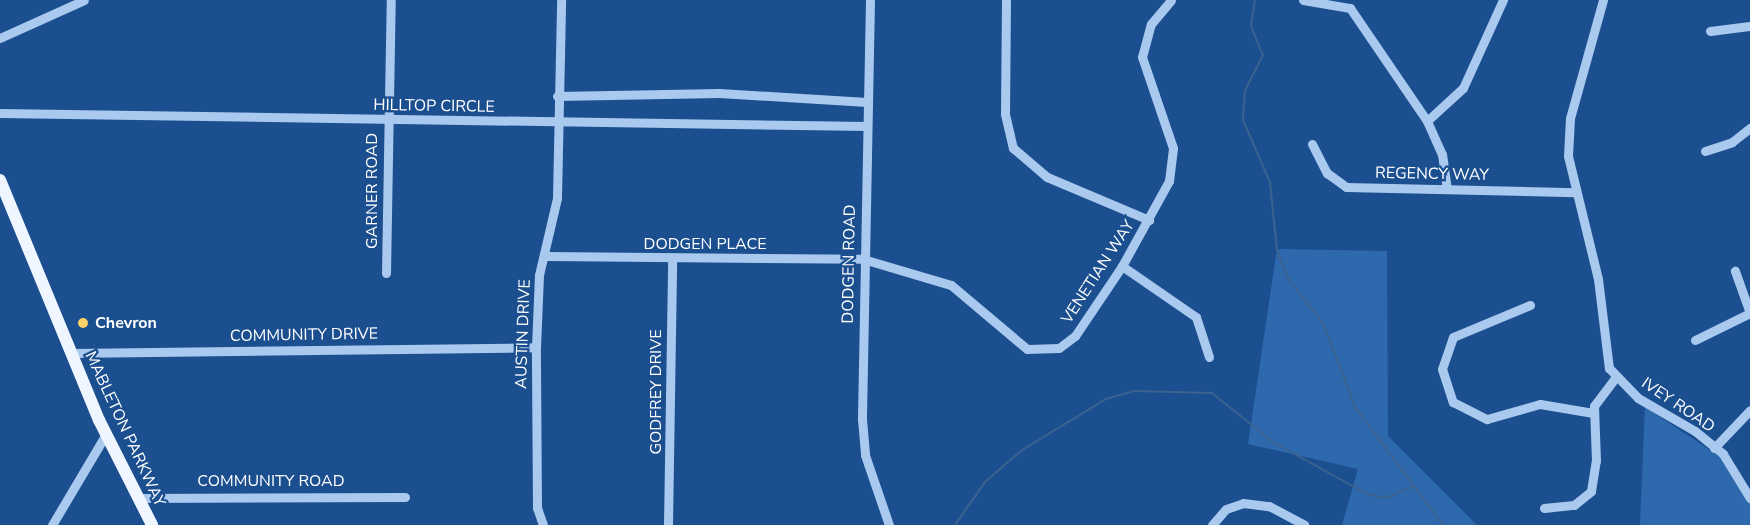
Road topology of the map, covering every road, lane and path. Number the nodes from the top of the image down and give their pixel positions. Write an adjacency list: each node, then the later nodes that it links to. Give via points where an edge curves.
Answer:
1 (84, 0): 13 (street)
2 (391, 0): 17 (street, GARNER ROAD)
3 (561, 0): 14 (street, AUSTIN DRIVE)
4 (870, 0): 15 (street, DODGEN ROAD)
5 (1006, 0): 27 (street, via 1005,114 1013,148 1032,169)
6 (1171, 0): 27 (street, VENETIAN WAY, via 1151,24 1142,57 1173,148 1169,181)
7 (1303, 0): 10 (street)
8 (1503, 0): 18 (street, via 1463,88)
9 (1603, 0): 26 (street, via 1570,118 1568,156)
10 (1351, 4): 18 (street)
11 (1750, 26): 12 (street)
12 (1710, 31)
13 (0, 38)
14 (557, 96): 15 (street, via 719,93); 19 (street, AUSTIN DRIVE)
15 (867, 102): 20 (street, DODGEN ROAD)
16 (0, 113): 17 (street, HILLTOP CIRCLE)
17 (387, 120): 19 (street, HILLTOP CIRCLE); 33 (street, GARNER ROAD)
18 (1427, 121): 25 (street, via 1442,154)
19 (554, 123): 20 (street, HILLTOP CIRCLE); 28 (street, AUSTIN DRIVE, via 557,198)
20 (867, 126): 30 (street, DODGEN ROAD)
21 (1750, 128): 23 (street, via 1732,142)
22 (1312, 144): 25 (street, REGENCY WAY, via 1328,173 1346,187)
23 (1705, 151)
24 (0, 181): 38 (main road, MABLETON PARKWAY)
25 (1447, 189): 26 (street, REGENCY WAY)
26 (1575, 192): 40 (street, via 1598,279 1605,355)
27 (1149, 220): 31 (street, VENETIAN WAY)
28 (546, 256): 29 (street, DODGEN PLACE); 37 (street, AUSTIN DRIVE, via 539,275)
29 (672, 259): 30 (street, DODGEN PLACE); 52 (street, GODFREY DRIVE)
30 (863, 259): 31 (street, VENETIAN WAY, via 951,285 1020,345 1047,351 1075,336); 53 (street, DODGEN ROAD, via 865,455)
31 (1122, 266): 39 (street, via 1196,317)
32 (1735, 271): 35 (street)
33 (386, 273)
34 (1530, 305): 42 (street, via 1453,337 1443,356 1449,394 1481,418 1540,404)
35 (1750, 313): 36 (street)
36 (1695, 340)
37 (536, 347): 38 (street, COMMUNITY DRIVE); 51 (street, AUSTIN DRIVE, via 537,508)
38 (71, 353): 43 (main road, MABLETON PARKWAY)
39 (1209, 357)
40 (1615, 378): 42 (street); 44 (street, IVEY ROAD)
41 (1750, 410): 44 (street)
42 (1593, 413): 48 (street, via 1596,461 1590,491 1574,505)
43 (106, 434): 46 (main road, MABLETON PARKWAY); 49 (street)
44 (1714, 448): 47 (street, IVEY ROAD)
45 (405, 497): 46 (street, COMMUNITY ROAD)
46 (137, 498): 50 (main road, MABLETON PARKWAY)
47 (1750, 498)
48 (1544, 508)
49 (52, 525)
50 (152, 525)
51 (543, 525)
52 (668, 525)
53 (889, 525)
54 (1212, 525): 55 (street, via 1226,509 1243,503 1269,506)
55 (1304, 525)

